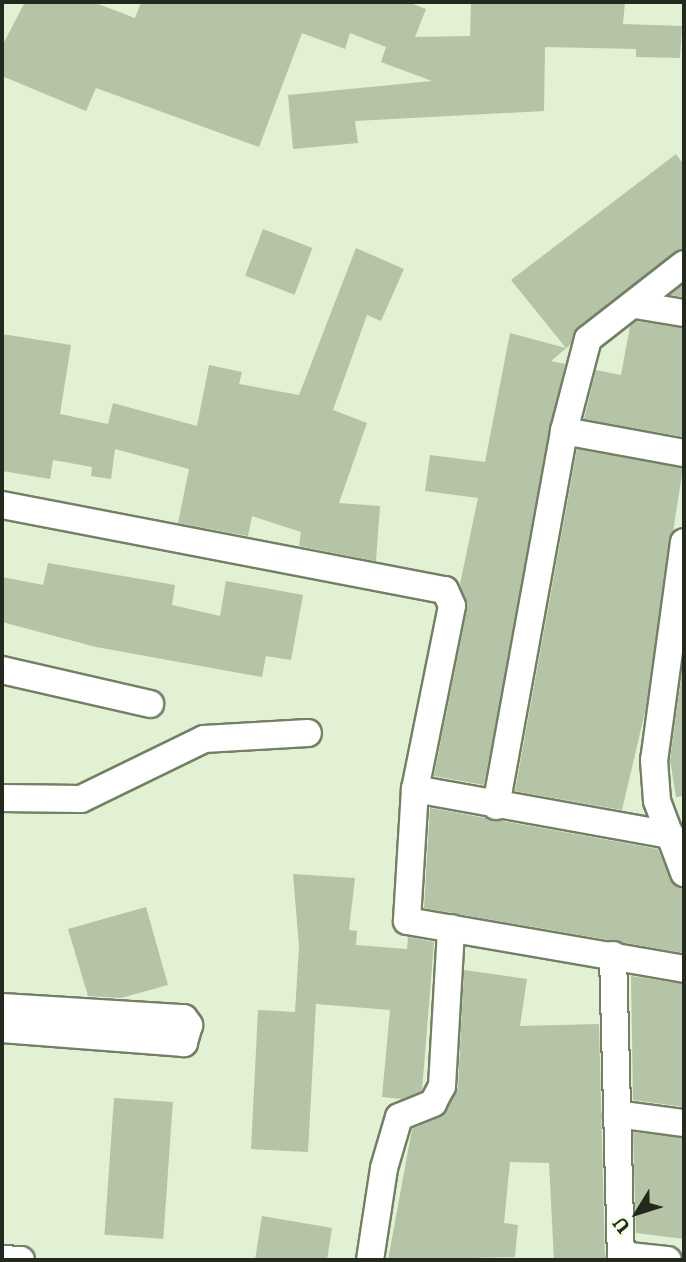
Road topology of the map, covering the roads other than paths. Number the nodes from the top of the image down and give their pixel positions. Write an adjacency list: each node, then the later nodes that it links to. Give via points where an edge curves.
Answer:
1 (684, 264): 2 (street)
2 (636, 304): 3 (street); 4 (street, via 588,339)
3 (684, 313)
4 (564, 431): 5 (street); 14 (street)
5 (684, 453)
6 (2, 505): 12 (street, via 446,590 452,606)
7 (684, 542): 8 (street)
8 (681, 581): 15 (street, via 654,760 657,801)
9 (2, 670): 10 (street)
10 (150, 704)
11 (308, 733): 13 (street, via 204,739 81,799)
12 (415, 789): 14 (street); 17 (street, via 404,916 414,926)
13 (2, 798)
14 (496, 806): 15 (street)
15 (670, 835): 16 (street)
16 (684, 873)
17 (451, 928): 18 (street); 27 (street, via 442,1086 433,1103 400,1117 384,1168)
18 (613, 955): 19 (street); 22 (street)
19 (684, 969)
20 (2, 1007): 21 (street, via 184,1018 189,1025 184,1043)
21 (2, 1029)
22 (617, 1114): 23 (street); 24 (street)
23 (684, 1123)
24 (621, 1258): 28 (street)
25 (2, 1259): 26 (street)
26 (21, 1260)
27 (370, 1260)
28 (668, 1260)

